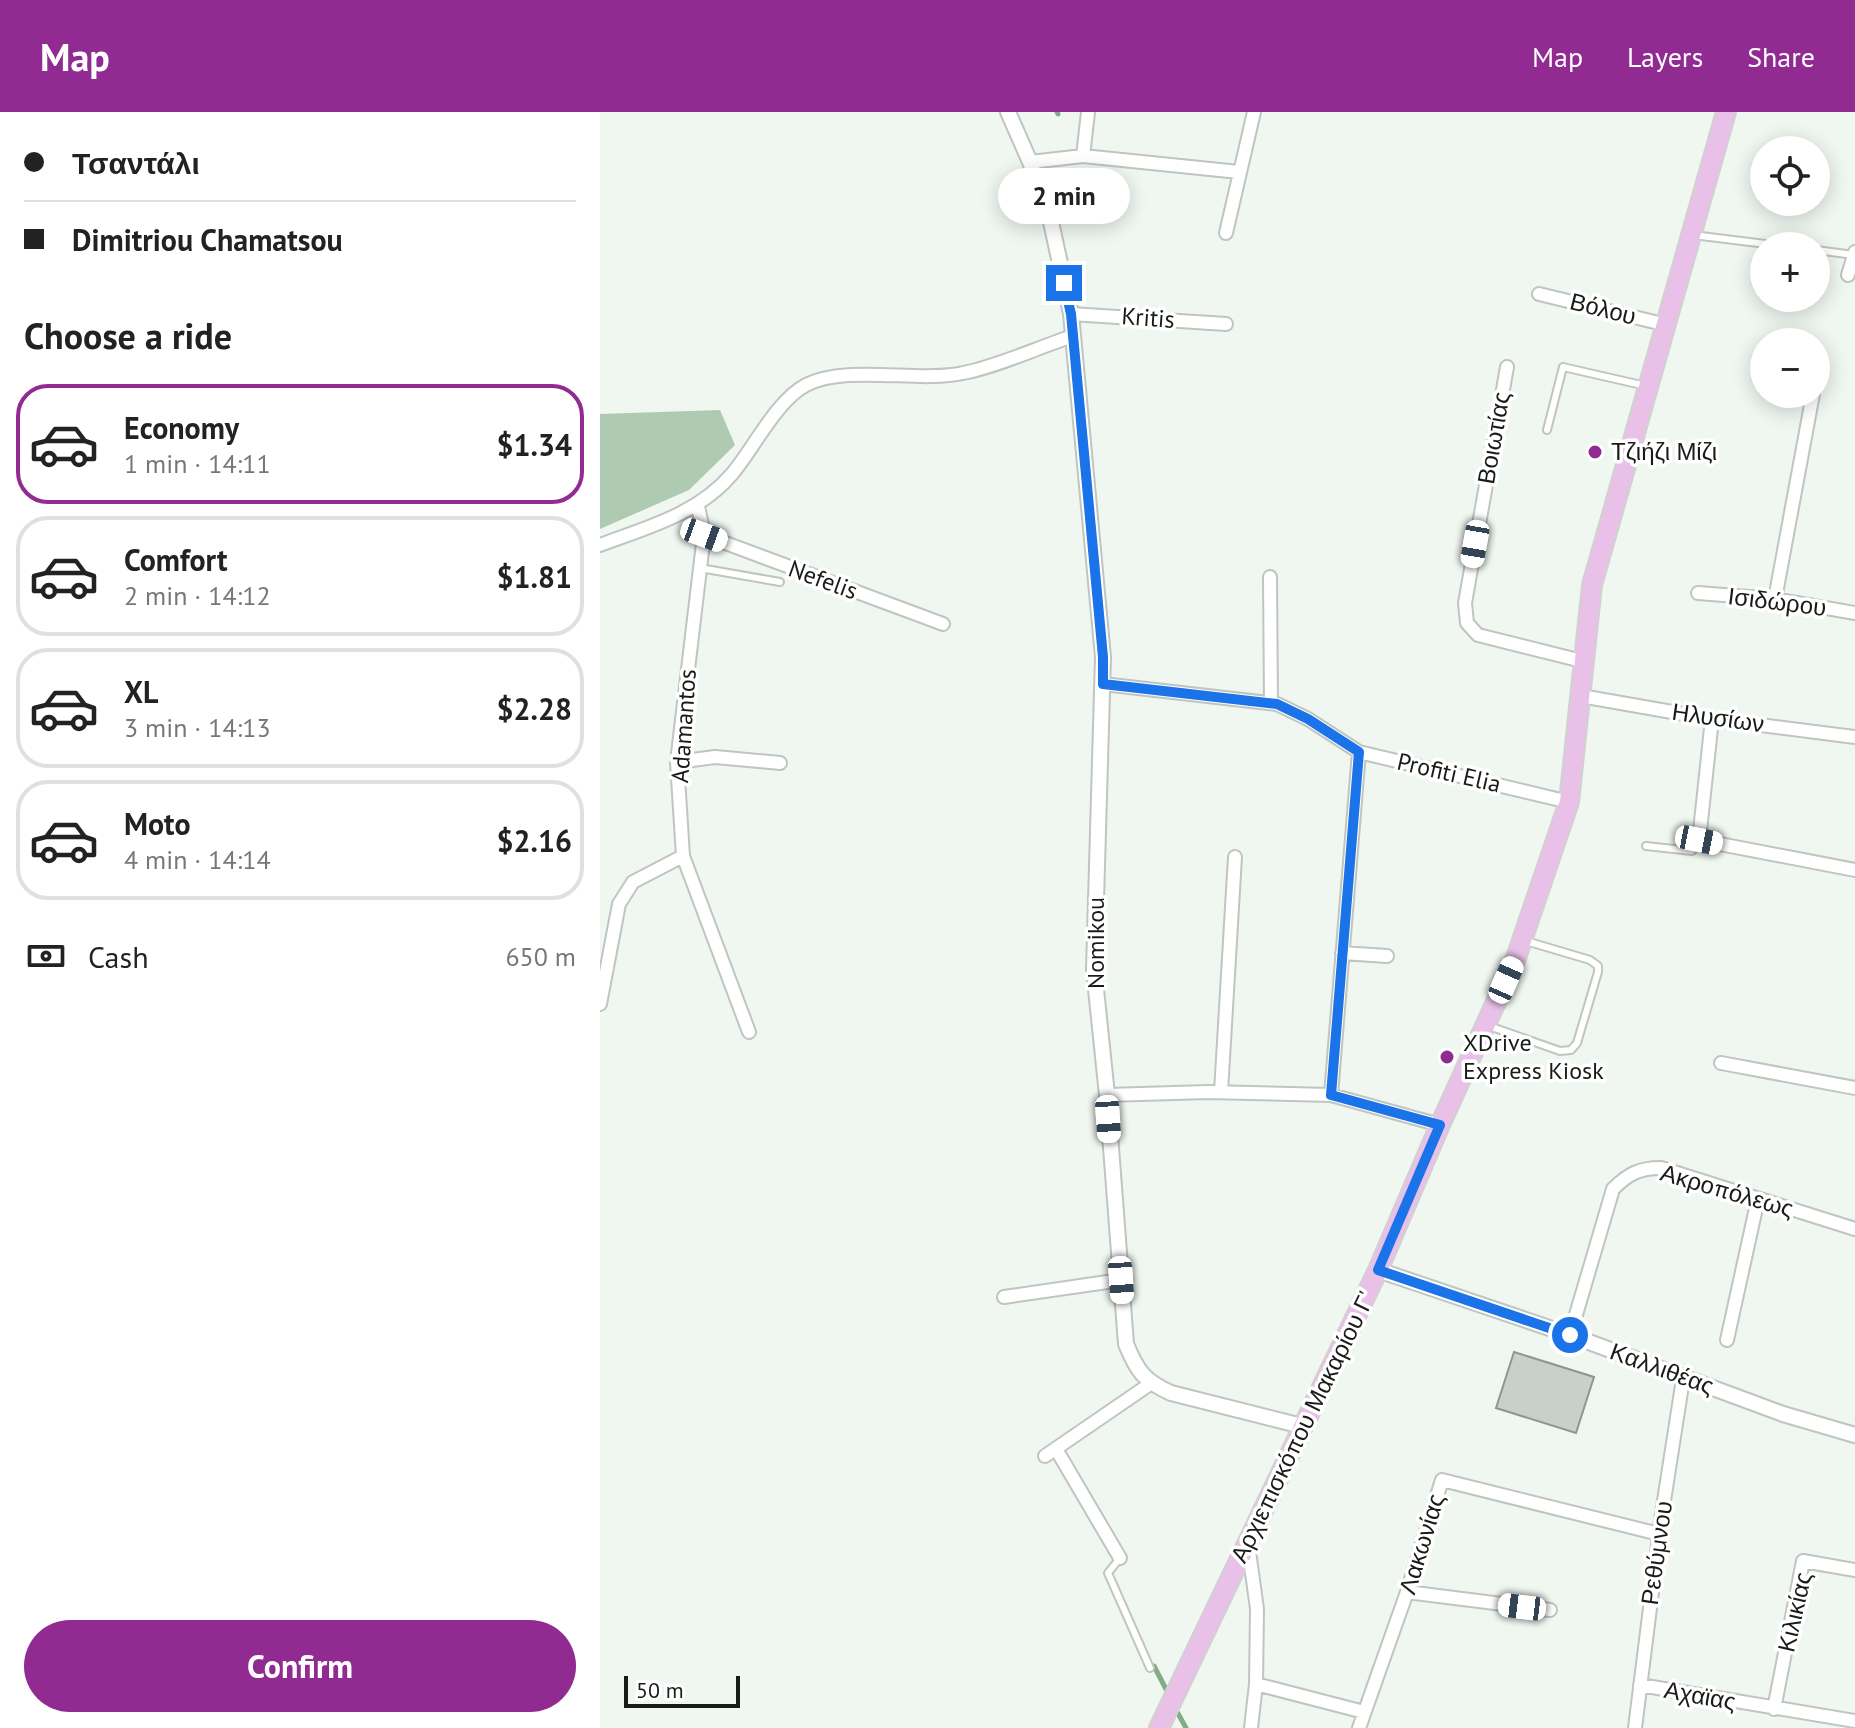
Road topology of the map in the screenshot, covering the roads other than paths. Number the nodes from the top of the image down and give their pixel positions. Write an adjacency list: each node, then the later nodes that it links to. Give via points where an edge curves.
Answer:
1 (1008, 112): 6 (street, Nomikou)
2 (1088, 112): 5 (street)
3 (1254, 112): 7 (street)
4 (1726, 112): 9 (main road, Αρχιεπισκόπου Μακαρίου Γ')
5 (1083, 156): 6 (street); 7 (street)
6 (1030, 162): 15 (street, Nomikou, via 1051,222)
7 (1239, 172): 8 (street)
8 (1226, 233)
9 (1693, 235): 10 (lane); 17 (main road, Αρχιεπισκόπου Μακαρίου Γ')
10 (1750, 242)
11 (1830, 251): 12 (lane)
12 (1855, 254): 13 (street)
13 (1848, 275)
14 (1539, 294): 17 (street, Βόλου)
15 (1071, 314): 16 (street, Kritis); 18 (street, Nomikou)
16 (1226, 324)
17 (1667, 325): 20 (main road, Αρχιεπισκόπου Μακαρίου Γ')
18 (1073, 336): 23 (street, via 962,374 832,377 805,386); 34 (street, Nomikou)
19 (1507, 367): 33 (street, Βοιωτίας, via 1465,603 1467,623 1478,635)
20 (1649, 387): 22 (lane, via 1563,367); 33 (main road, Αρχιεπισκόπου Μακαρίου Γ', via 1592,585)
21 (1810, 408): 30 (street)
22 (1547, 430)
23 (698, 506): 24 (street, Adamantos); 25 (street)
24 (704, 535): 26 (street, Adamantos); 32 (street, Nefelis)
25 (600, 545)
26 (700, 568): 28 (lane); 40 (street, Adamantos)
27 (1270, 577): 36 (street)
28 (780, 582)
29 (1698, 593): 30 (street, Ισιδώρου)
30 (1775, 599): 31 (street, Ισιδώρου)
31 (1855, 613)
32 (943, 624)
33 (1582, 661): 35 (main road, Αρχιεπισκόπου Μακαρίου Γ')
34 (1103, 684): 36 (street, Profiti Elia); 57 (street, Nomikou, via 1094,970)
35 (1581, 696): 37 (street, Ηλυσίων); 42 (main road, Αρχιεπισκόπου Μακαρίου Γ')
36 (1271, 703): 39 (street, Profiti Elia, via 1308,719)
37 (1712, 719): 38 (street, Ηλυσίων); 43 (street)
38 (1855, 737)
39 (1359, 752): 42 (street, Profiti Elia); 49 (street)
40 (677, 762): 41 (street, via 715,757); 45 (street, Adamantos)
41 (780, 763)
42 (1569, 802): 48 (main road, Αρχιεπισκόπου Μακαρίου Γ')
43 (1699, 840): 44 (lane, via 1692,851); 47 (street)
44 (1646, 846)
45 (683, 856): 51 (street, via 633,882 619,904); 53 (street, Adamantos)
46 (1235, 857): 56 (street)
47 (1855, 870)
48 (1522, 940): 52 (main road, Αρχιεπισκόπου Μακαρίου Γ'); 52 (lane, via 1598,966 1577,1043 1570,1051 1560,1051)
49 (1342, 953): 50 (street); 58 (street)
50 (1387, 956)
51 (600, 1004)
52 (1486, 1025): 59 (main road, Αρχιεπισκόπου Μακαρίου Γ')
53 (749, 1032)
54 (1721, 1063): 55 (street)
55 (1855, 1088)
56 (1221, 1092): 57 (street); 58 (street)
57 (1107, 1095): 63 (street, Nomikou)
58 (1331, 1095): 59 (street)
59 (1440, 1125): 62 (main road, Αρχιεπισκόπου Μακαρίου Γ')
60 (1758, 1199): 61 (street, Ακροπόλεως); 65 (street, Ακροπόλεως, via 1661,1168 1626,1175 1613,1189); 66 (street)
61 (1853, 1224)
62 (1378, 1270): 65 (street, Καλλιθέας); 69 (main road, Αρχιεπισκόπου Μακαρίου Γ')
63 (1121, 1280): 64 (street); 68 (street, Nomikou, via 1126,1344)
64 (1004, 1297)
65 (1570, 1335): 67 (street, Καλλιθέας)
66 (1727, 1340)
67 (1683, 1379): 70 (street, Καλλιθέας); 71 (street, Ρεθύμνου)
68 (1150, 1384): 69 (street); 73 (street, via 1050,1453)
69 (1302, 1426): 72 (main road, Αρχιεπισκόπου Μακαρίου Γ')
70 (1855, 1435)
71 (1659, 1534): 75 (street, Λακωνίας, via 1442,1480); 79 (street, Ρεθύμνου)
72 (1248, 1543): 78 (street, via 1257,1609); 82 (main road, Αρχιεπισκόπου Μακαρίου Γ')
73 (1120, 1558): 77 (lane, via 1108,1573)
74 (1855, 1570): 80 (street, Κιλικίας, via 1803,1561)
75 (1407, 1592): 76 (street); 81 (street, Λακωνίας)
76 (1550, 1610)
77 (1150, 1668)
78 (1256, 1684): 81 (street); 84 (street)
79 (1640, 1685): 80 (street, Αχαϊας); 86 (street, Ρεθύμνου)
80 (1774, 1709): 83 (street, Αχαϊας)
81 (1364, 1712): 85 (street, Λακωνίας)
82 (1163, 1720)
83 (1855, 1721)
84 (1251, 1728)
85 (1359, 1728)
86 (1635, 1728)

